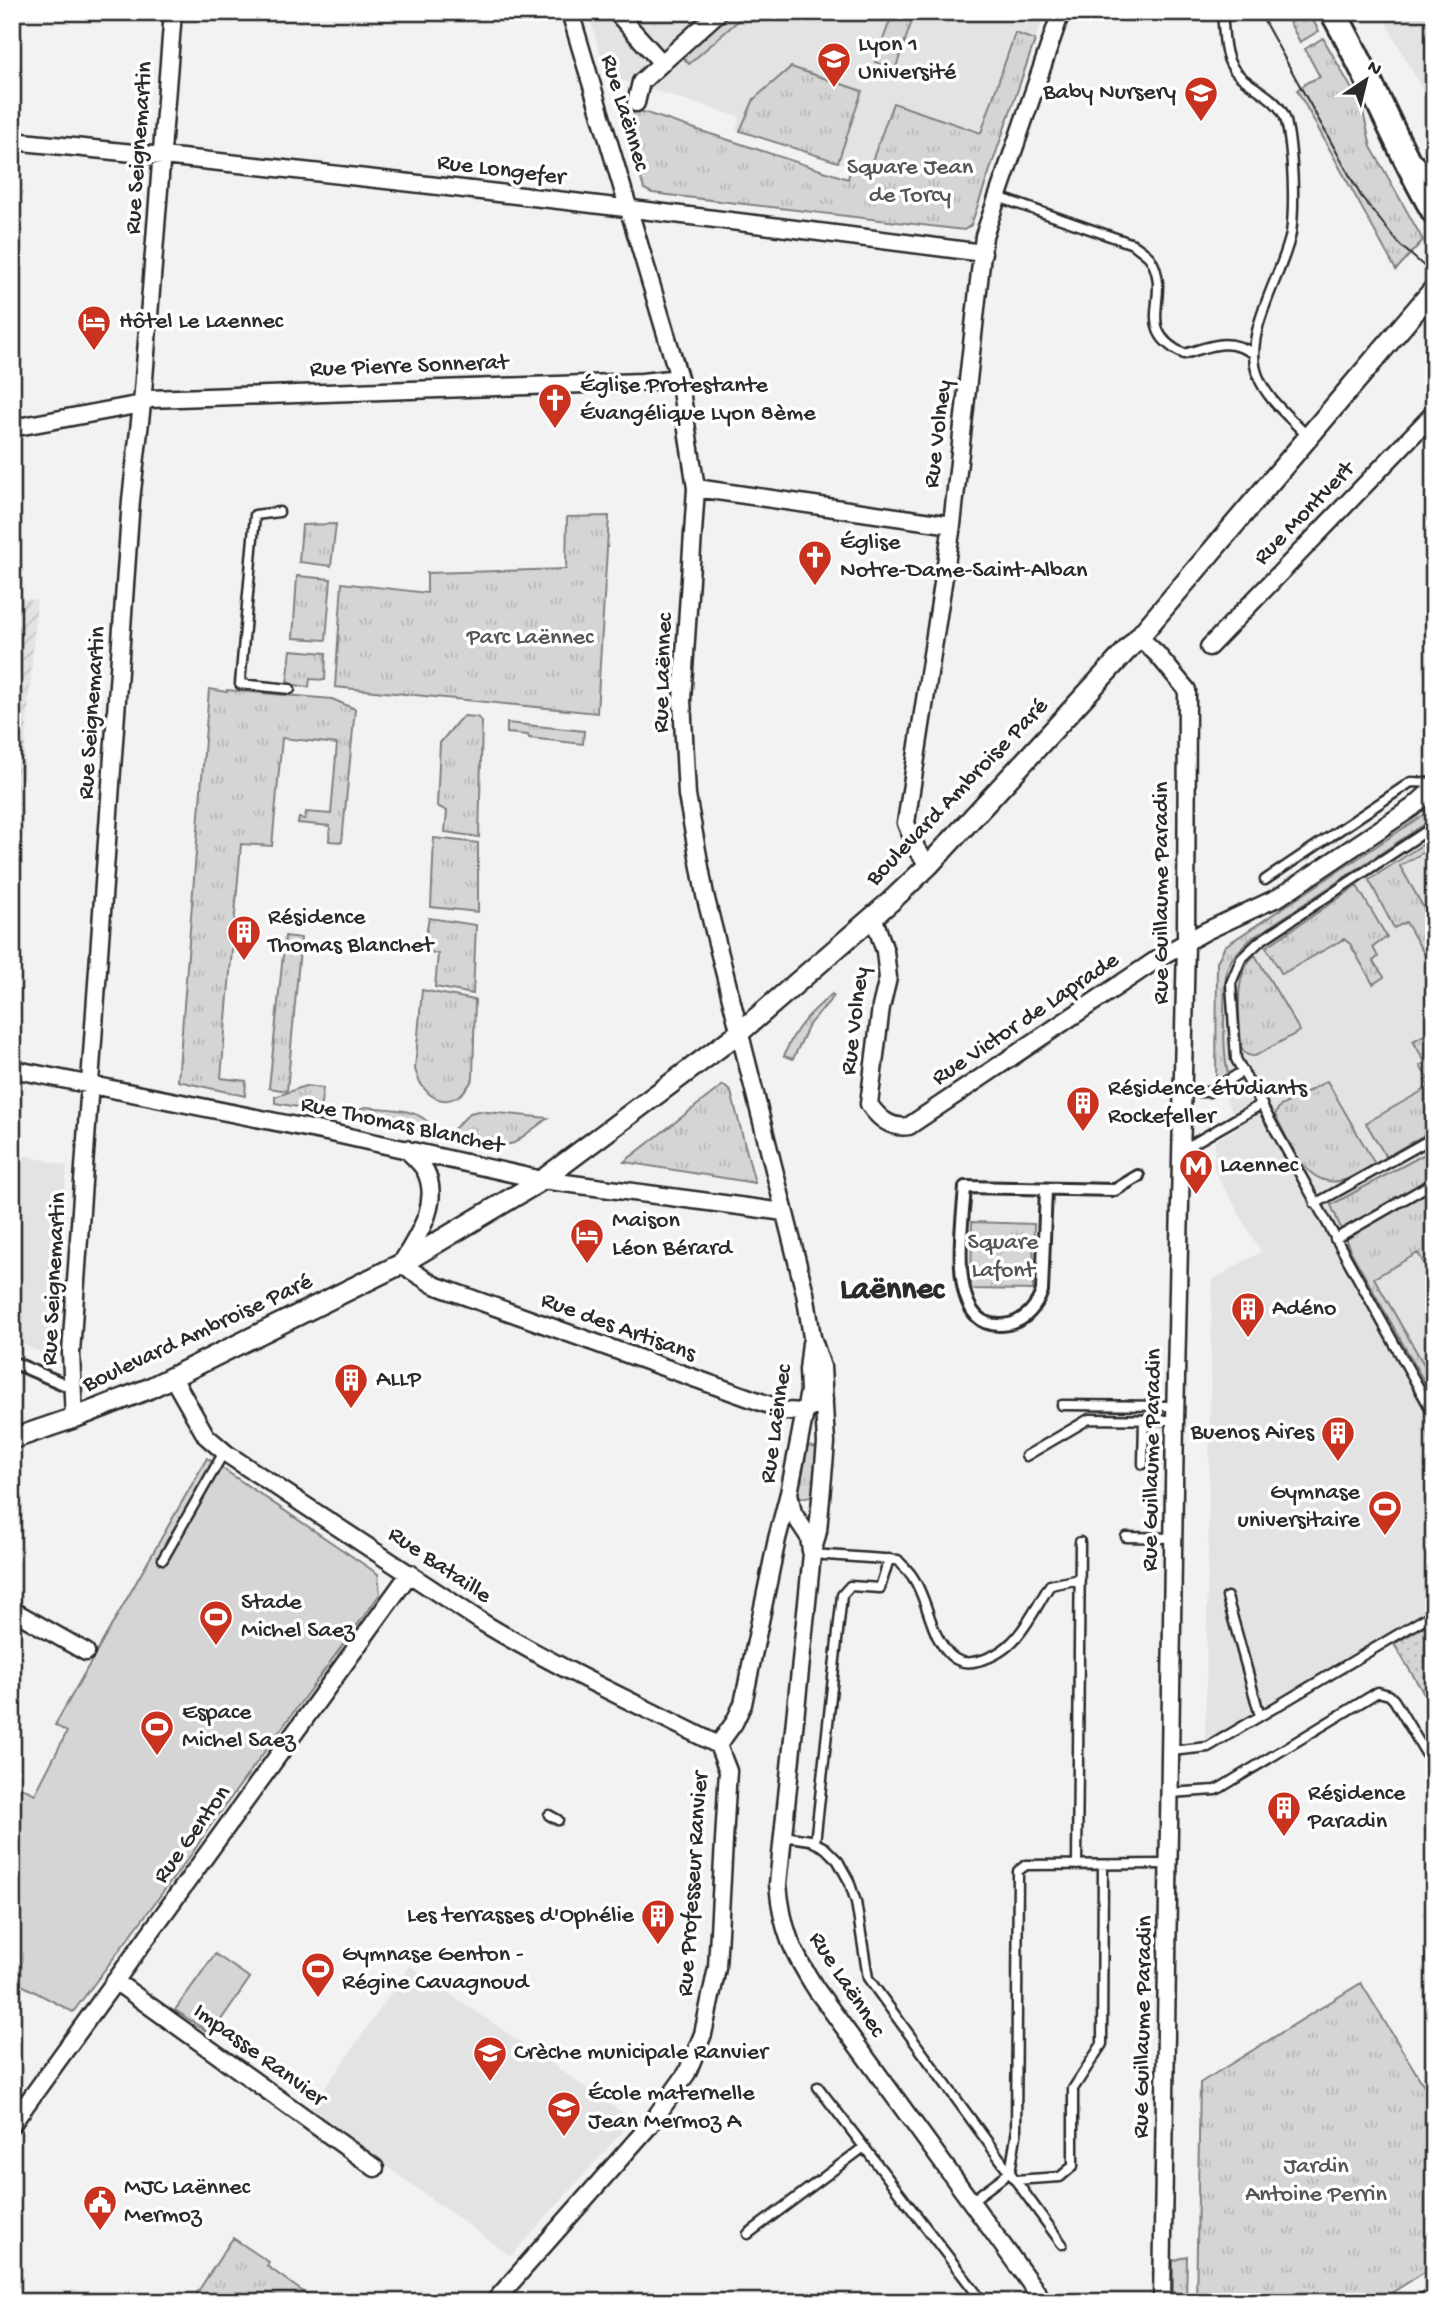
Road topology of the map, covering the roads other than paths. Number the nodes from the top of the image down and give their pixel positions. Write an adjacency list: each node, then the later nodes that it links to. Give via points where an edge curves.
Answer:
1 (173, 12): 12 (street, Rue Seignemartin)
2 (570, 12): 15 (street, Rue Laënnec)
3 (616, 12): 8 (street)
4 (719, 12): 8 (street)
5 (1061, 12): 14 (street, Rue Volney)
6 (1222, 12): 19 (lane, via 1231,66 1268,96 1285,118 1294,191 1291,234)
7 (1332, 12): 11 (main road)
8 (662, 63): 9 (street, via 641,82)
9 (636, 103)
10 (12, 141): 12 (street, Rue Longefer)
11 (1400, 150): 13 (street); 16 (main road)
12 (163, 155): 15 (street, Rue Longefer); 21 (street, Rue Seignemartin)
13 (1434, 179)
14 (998, 197): 17 (street, Rue Volney); 19 (lane, via 1133,244 1150,257 1158,282 1156,330 1167,347 1184,354 1225,342)
15 (629, 209): 17 (street, Rue Longefer); 20 (street, Rue Laënnec)
16 (1434, 211)
17 (983, 253): 27 (street, Rue Volney)
18 (1434, 289): 24 (street, Boulevard Ambroise Paré)
19 (1254, 353): 24 (lane, via 1257,375 1269,396)
20 (678, 378): 21 (street, Rue Pierre Sonnerat, via 149,399); 25 (street, Rue Laënnec)
21 (142, 404): 23 (street, Rue Pierre Sonnerat); 40 (street, Rue Seignemartin, via 131,500)
22 (1434, 413): 29 (street, Rue Montvert)
23 (12, 428)
24 (1308, 437): 28 (street, Boulevard Ambroise Paré)
25 (696, 488): 27 (street); 37 (street, Rue Laënnec, via 682,700 687,795 705,895)
26 (279, 512): 30 (lane, via 255,514 240,684)
27 (952, 525): 33 (street, Rue Volney, via 906,823)
28 (1139, 637): 33 (street, Boulevard Ambroise Paré); 36 (street, Rue Guillaume Paradin, via 1187,690)
29 (1209, 647)
30 (289, 689)
31 (1434, 786): 34 (lane, via 1411,782); 36 (street, Rue Victor de Laprade, via 1413,807 1279,897)
32 (1434, 826): 39 (lane, via 1260,941 1241,959 1231,983 1236,1059)
33 (929, 865): 35 (street, Boulevard Ambroise Paré)
34 (1265, 880)
35 (873, 916): 37 (street, Boulevard Ambroise Paré); 43 (street, Rue Volney, via 886,951 888,978 869,1104)
36 (1186, 943): 41 (street, Rue Guillaume Paradin); 43 (street, Rue Victor de Laprade, via 909,1126)
37 (740, 1032): 48 (street, Boulevard Ambroise Paré); 52 (street, Rue Laënnec)
38 (12, 1069): 40 (street, Rue Thomas Blanchet)
39 (1243, 1071): 41 (lane, via 1209,1092); 42 (lane)
40 (89, 1085): 45 (street, Rue Thomas Blanchet); 58 (street, Rue Seignemartin, via 71,1353)
41 (1183, 1092): 46 (street, Rue Guillaume Paradin)
42 (1262, 1104): 46 (lane); 51 (lane)
43 (889, 1124)
44 (1434, 1137): 51 (lane)
45 (406, 1149): 48 (street, Rue Thomas Blanchet); 54 (street, via 425,1170 430,1207)
46 (1182, 1150): 62 (street, Rue Guillaume Paradin)
47 (1138, 1176): 50 (street, via 1115,1190)
48 (542, 1180): 52 (street, Rue Thomas Blanchet); 54 (street, Boulevard Ambroise Paré)
49 (1429, 1185): 53 (lane)
50 (1046, 1189): 50 (street, via 965,1187 963,1292 969,1309 990,1324 1013,1323 1040,1298)
51 (1315, 1204): 53 (lane)
52 (784, 1212): 55 (street, Rue Laënnec)
53 (1335, 1239): 63 (lane)
54 (401, 1264): 57 (street, Boulevard Ambroise Paré); 61 (street, Rue des Artisans, via 434,1285 556,1330 768,1405)
55 (812, 1337): 59 (street, Rue Laënnec, via 822,1367); 61 (street, Rue Laënnec)
56 (12, 1362): 58 (street)
57 (173, 1378): 64 (street, Boulevard Ambroise Paré); 67 (street, Rue Bataille, via 206,1436)
58 (73, 1388): 64 (street, Rue Seignemartin)
59 (824, 1399): 61 (street); 72 (street, Rue Laënnec, via 825,1466)
60 (1062, 1405): 62 (lane)
61 (804, 1412): 70 (street, Rue Laënnec)
62 (1176, 1413): 65 (lane); 74 (street, Rue Guillaume Paradin)
63 (1434, 1415)
64 (74, 1418): 66 (street, Boulevard Ambroise Paré)
65 (1144, 1420): 68 (lane, via 1088,1419); 69 (lane)
66 (12, 1439)
67 (224, 1452): 77 (lane); 79 (street, Rue Bataille)
68 (1026, 1456)
69 (1143, 1464)
70 (789, 1493): 71 (street, Rue Professeur Ranvier); 72 (street, Rue Laënnec, via 793,1513)
71 (781, 1523): 72 (street); 86 (street, Rue Professeur Ranvier, via 743,1704)
72 (811, 1530): 76 (street, Rue Laënnec)
73 (1126, 1537): 74 (lane)
74 (1174, 1538): 87 (street, Rue Guillaume Paradin)
75 (1080, 1542): 80 (lane)
76 (812, 1554): 78 (lane); 92 (street, Rue Laënnec)
77 (163, 1559)
78 (889, 1559): 80 (lane, via 898,1560 914,1578 950,1657 967,1662 991,1659 1006,1649 1050,1585); 93 (lane, via 880,1588 850,1586 842,1595)
79 (410, 1573): 86 (street, Rue Bataille, via 485,1625 569,1673); 97 (street, Rue Genton)
80 (1080, 1579): 96 (lane)
81 (1227, 1597): 85 (lane)
82 (12, 1610): 84 (street)
83 (1434, 1613): 85 (lane)
84 (86, 1652)
85 (1260, 1716): 87 (lane, via 1208,1747)
86 (718, 1745): 107 (street, Rue Professeur Ranvier, via 728,1771 717,1968 703,2034 687,2073 649,2126)
87 (1171, 1751): 89 (street, Rue Guillaume Paradin)
88 (1434, 1767): 89 (lane, via 1394,1700 1378,1692 1220,1788)
89 (1170, 1793): 94 (street, Rue Guillaume Paradin)
90 (550, 1815): 91 (lane)
91 (558, 1820)
92 (783, 1836): 93 (lane); 103 (street, Rue Laënnec, via 780,1908 796,1958)
93 (816, 1843): 102 (lane, via 838,1861 849,1881 868,1978)
94 (1169, 1864): 95 (lane); 110 (street, Rue Guillaume Paradin)
95 (1103, 1865): 96 (lane); 102 (lane, via 1102,2043 1073,2089 1073,2166 1060,2177)
96 (1077, 1866): 102 (lane, via 1027,1865 1018,1871)
97 (116, 1981): 99 (street, Rue Genton); 101 (street, Impasse Ranvier)
98 (818, 2087): 100 (lane)
99 (15, 2115)
100 (864, 2147): 104 (lane); 108 (lane)
101 (375, 2168)
102 (1013, 2176): 103 (lane); 105 (lane)
103 (971, 2201): 109 (street, Rue Laënnec)
104 (748, 2234)
105 (1062, 2244)
106 (1434, 2297): 111 (street)
107 (494, 2302)
108 (983, 2302)
109 (1044, 2302)
110 (1162, 2302)
111 (1427, 2302)

